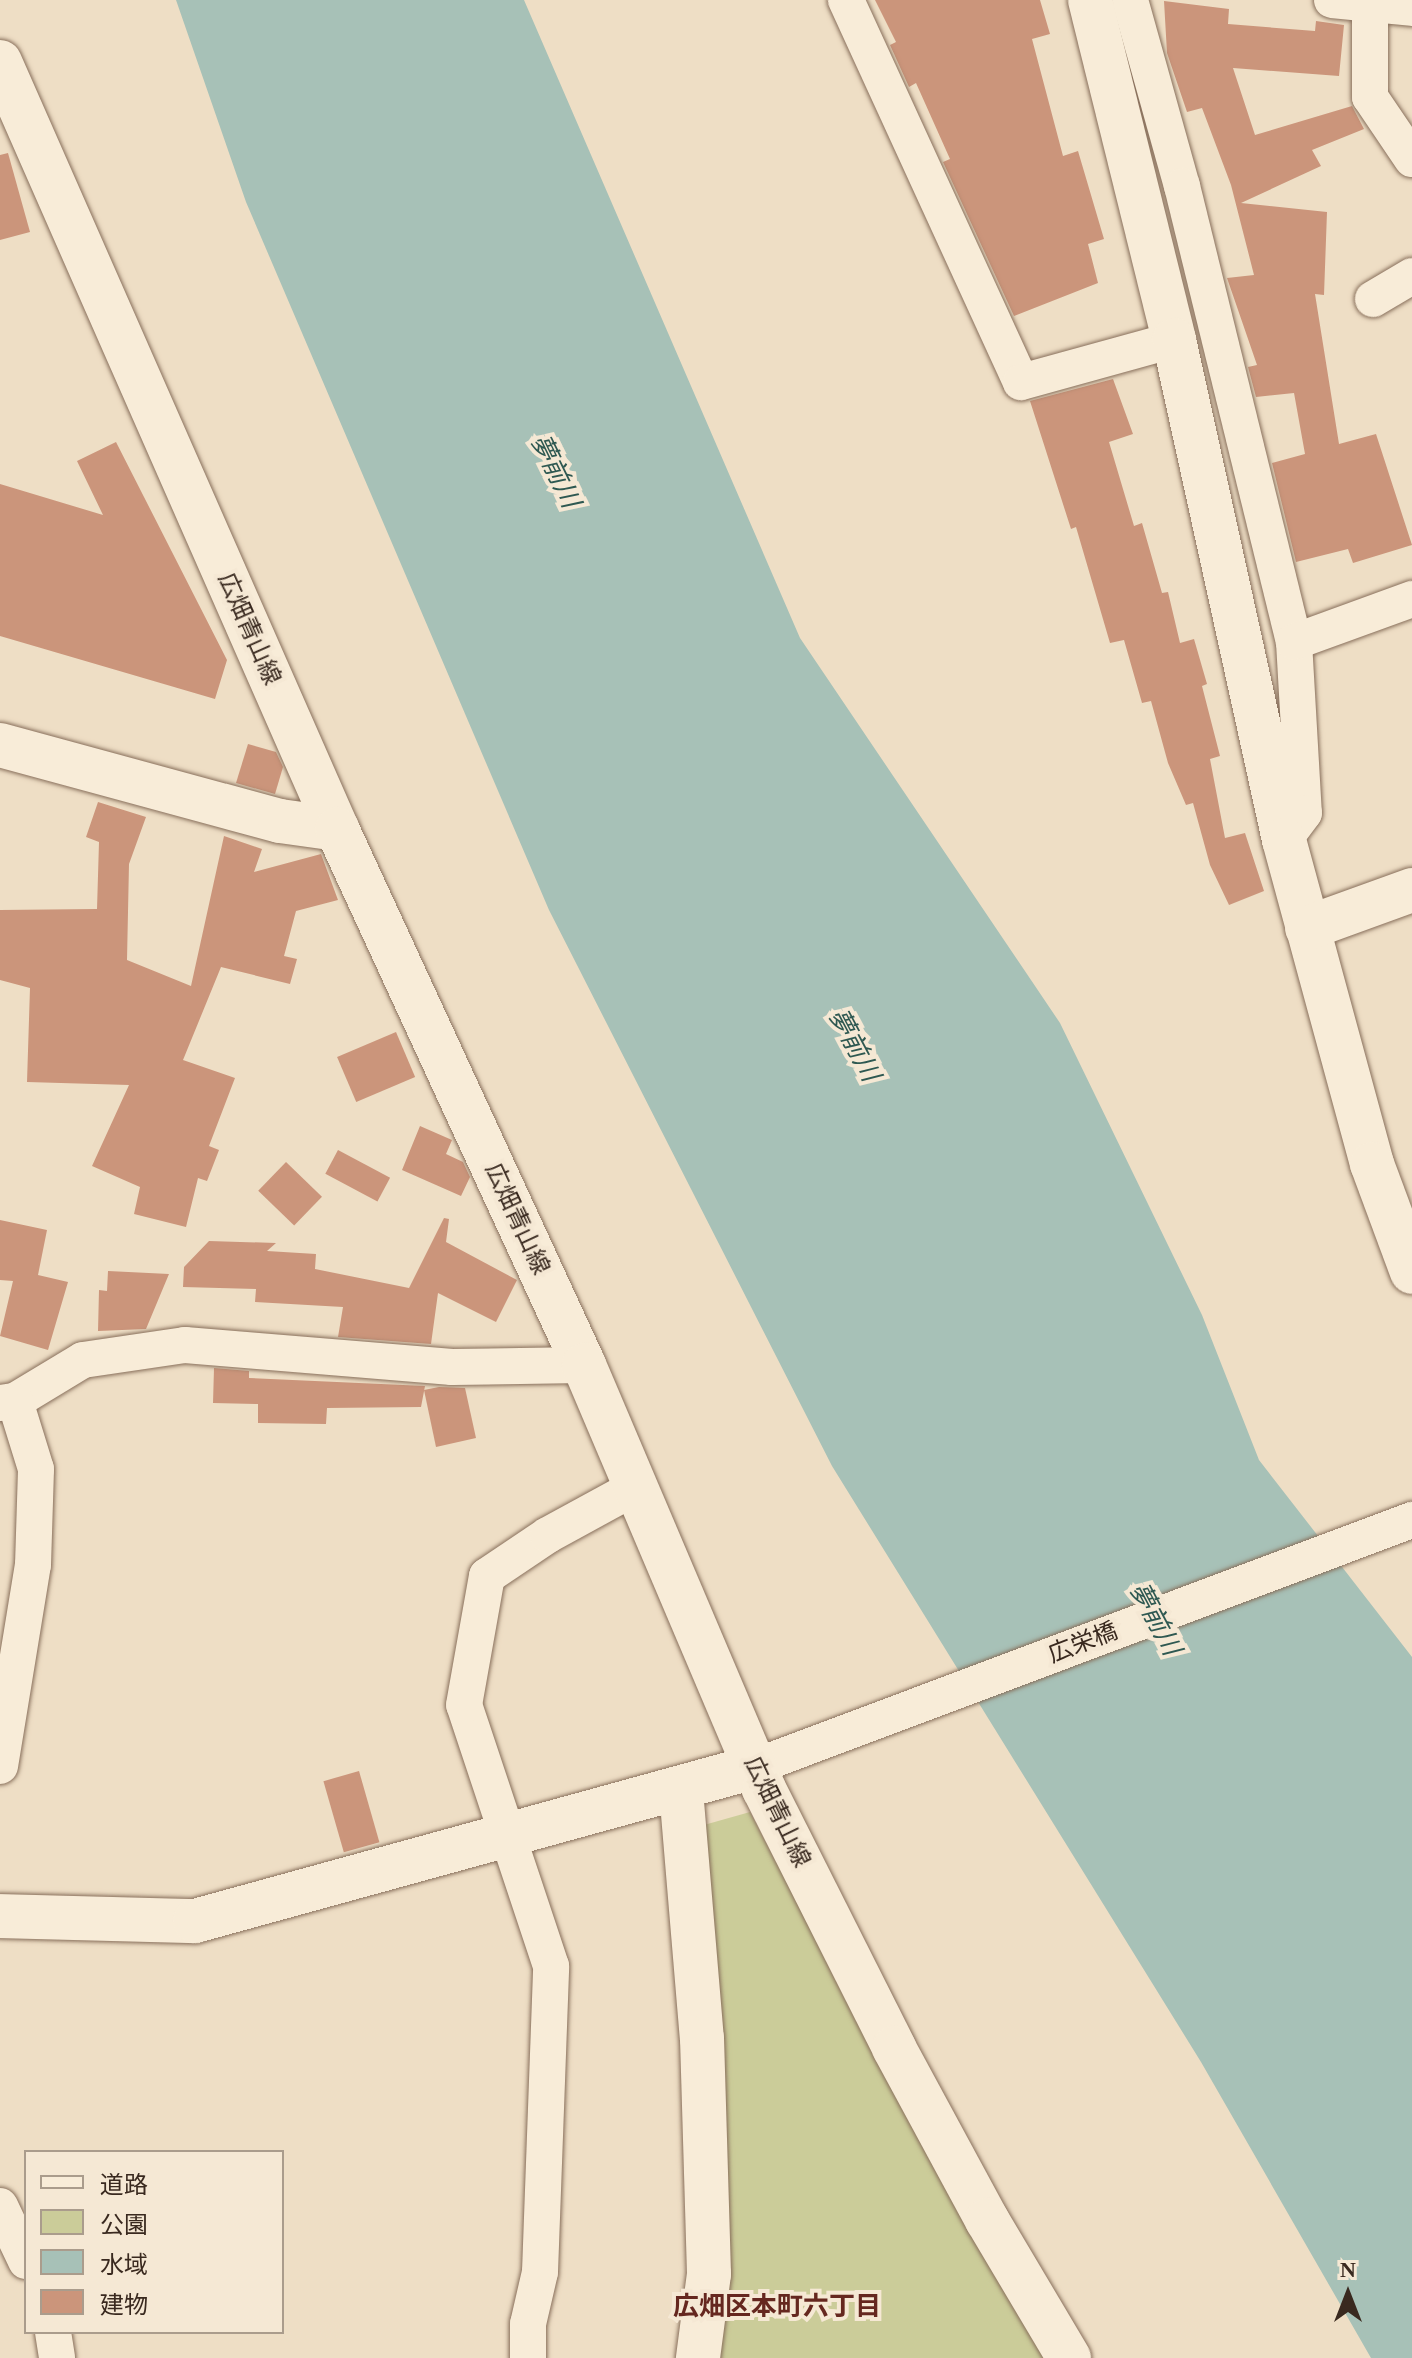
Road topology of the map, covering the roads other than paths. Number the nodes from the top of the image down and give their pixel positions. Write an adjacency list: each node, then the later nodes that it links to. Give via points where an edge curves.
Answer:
1 (846, 0): 11 (street, via 1021,382)
2 (1090, 0): 11 (street)
3 (1130, 0): 13 (street, via 1182,186)
4 (1332, 0): 5 (street)
5 (1370, 4): 6 (street); 8 (street, via 1370,97)
6 (1412, 8)
7 (0, 62): 15 (street, 広畑青山線)
8 (1412, 159)
9 (1412, 276): 10 (street)
10 (1373, 299)
11 (1174, 340): 16 (street)
12 (1412, 599): 13 (street)
13 (1294, 642): 16 (street, via 1304,813)
14 (0, 745): 15 (street, via 280,821)
15 (337, 829): 20 (street, 広畑青山線)
16 (1284, 840): 18 (street)
17 (1412, 890): 18 (street)
18 (1307, 928): 19 (street, via 1372,1164)
19 (1412, 1272)
20 (584, 1365): 21 (street, via 452,1367 185,1345 83,1360); 22 (street, 広畑青山線)
21 (8, 1402): 24 (street, via 36,1469 33,1565)
22 (638, 1486): 25 (street, 広畑青山線); 27 (street, via 487,1576 464,1705)
23 (1412, 1520): 25 (street, 広栄橋)
24 (0, 1766)
25 (754, 1767): 26 (street); 35 (street, 広畑青山線, via 894,2048)
26 (681, 1790): 27 (street); 34 (street, via 702,2038 709,2258)
27 (509, 1837): 28 (street, via 195,1921); 33 (street, via 551,1966 540,2272 528,2324)
28 (0, 1916)
29 (0, 2206): 30 (street)
30 (24, 2257)
31 (53, 2334): 32 (street)
32 (57, 2358)
33 (528, 2358)
34 (698, 2358)
35 (1069, 2358)

